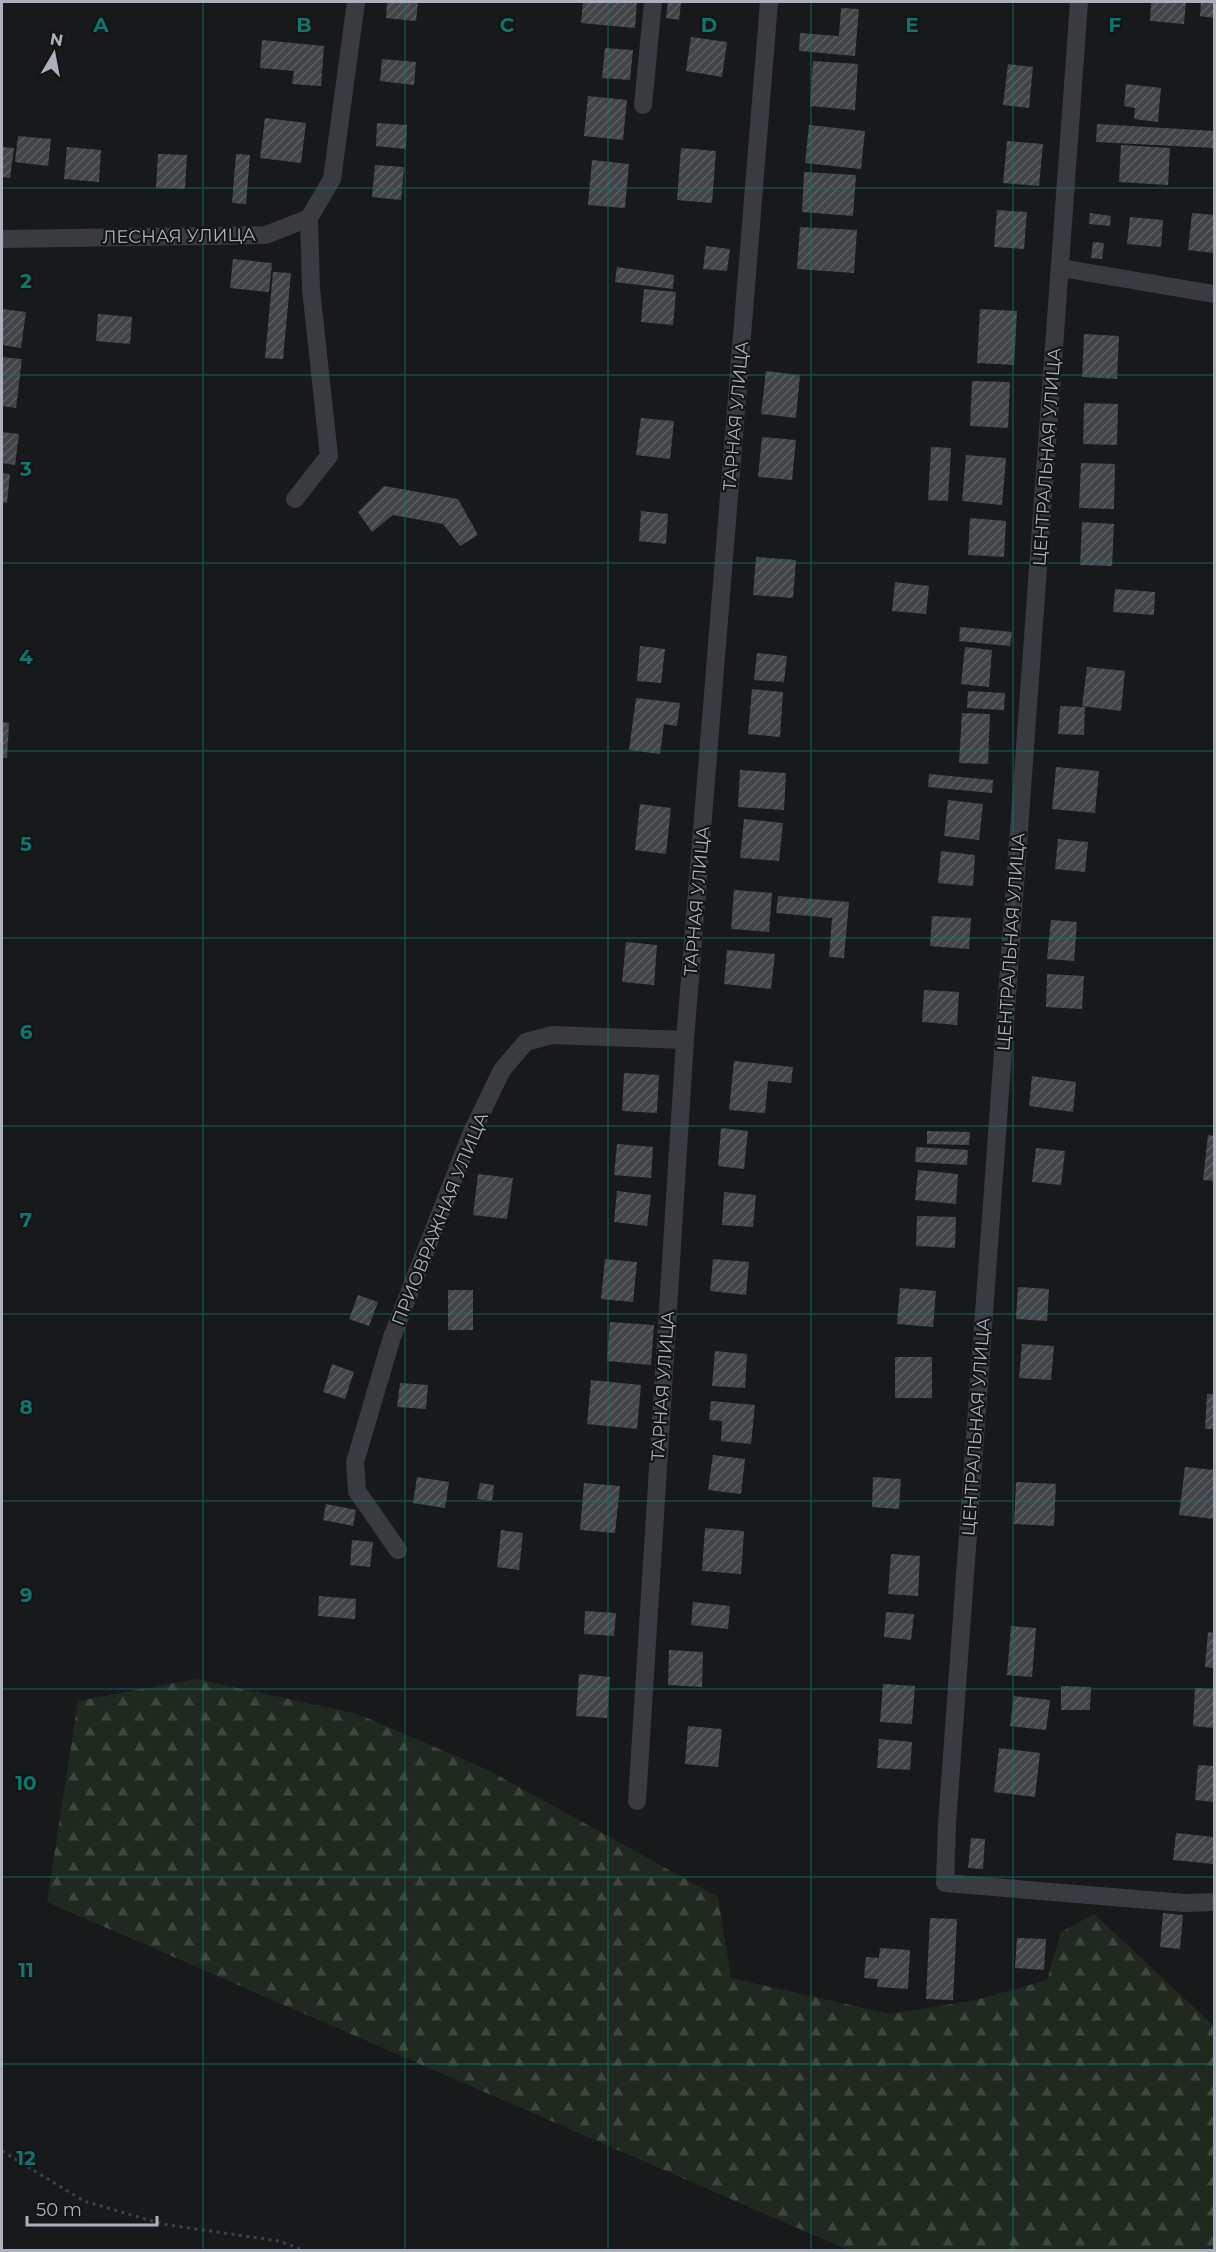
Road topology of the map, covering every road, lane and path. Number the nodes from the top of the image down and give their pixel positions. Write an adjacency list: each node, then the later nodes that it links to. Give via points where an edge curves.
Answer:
1 (356, 2): 6 (street, via 332,179)
2 (653, 2): 5 (street)
3 (769, 2): 11 (street, ТАРНАЯ УЛИЦА)
4 (1079, 2): 8 (street, ЦЕНТРАЛЬНАЯ УЛИЦА)
5 (643, 105)
6 (309, 218): 7 (street, ЛЕСНАЯ УЛИЦА, via 266,235); 10 (street, via 311,289 329,456)
7 (2, 239)
8 (1061, 268): 9 (street); 14 (street, ЦЕНТРАЛЬНАЯ УЛИЦА, via 945,1883)
9 (1215, 294)
10 (295, 499)
11 (686, 1040): 12 (street, ПРИОВРАЖНАЯ УЛИЦА, via 552,1035 526,1042 502,1070 472,1132 392,1337 355,1462 357,1491); 13 (street, ТАРНАЯ УЛИЦА)
12 (398, 1550)
13 (637, 1801)
14 (1215, 1902)
15 (2, 2151): 16 (path, via 84,2201 162,2224 279,2241)
16 (303, 2250)

